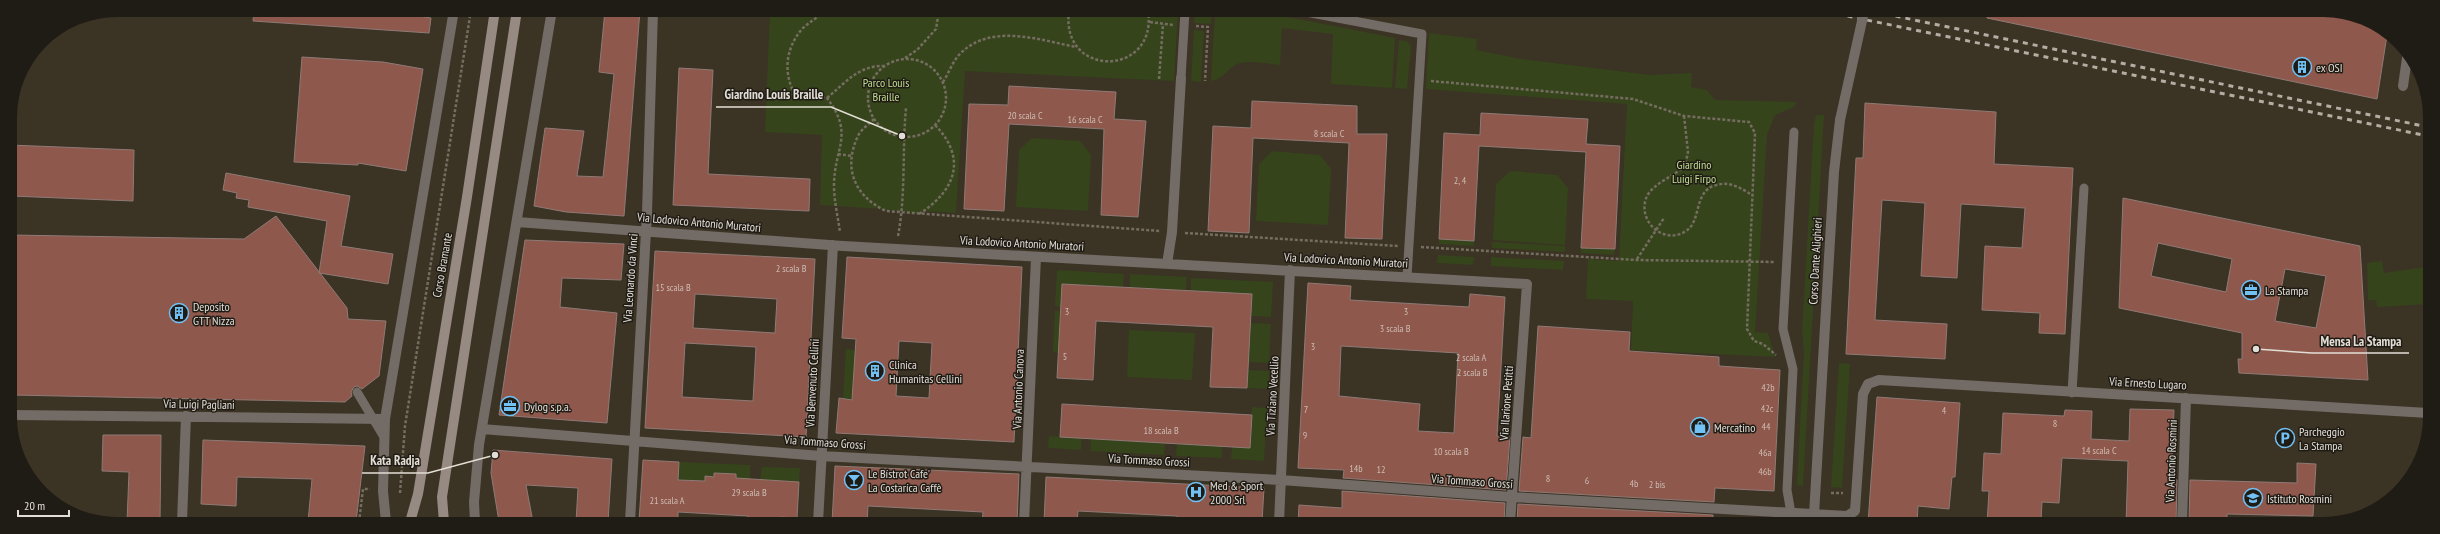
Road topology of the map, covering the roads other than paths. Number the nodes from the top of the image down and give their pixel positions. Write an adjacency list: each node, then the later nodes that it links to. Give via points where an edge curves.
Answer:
1 (453, 17): 29 (street)
2 (494, 17): 40 (main road, Corso Bramante, via 418,494)
3 (516, 17): 41 (main road, via 442,497)
4 (551, 17): 14 (street)
5 (653, 17): 15 (street, Via Leonardo da Vinci)
6 (1185, 17): 10 (lane)
7 (1333, 17): 20 (lane, via 1422,34)
8 (1863, 17): 50 (street, Corso Dante Alighieri, bridge, via 1840,120 1834,172)
9 (2407, 63): 11 (street)
10 (1181, 78): 18 (street, via 1172,232)
11 (2403, 86)
12 (1794, 132): 37 (lane, via 1783,329 1793,369 1787,490)
13 (2084, 188): 23 (lane)
14 (517, 222): 15 (street, Via Lodovico Antonio Muratori); 30 (street)
15 (646, 231): 16 (street, Via Lodovico Antonio Muratori); 32 (street, Via Leonardo da Vinci)
16 (838, 245): 17 (street, Via Lodovico Antonio Muratori); 33 (street, Via Benvenuto Cellini)
17 (1036, 256): 18 (street, Via Lodovico Antonio Muratori); 34 (street, Via Antonio Canova)
18 (1167, 264): 19 (street, Via Lodovico Antonio Muratori)
19 (1290, 270): 20 (street, Via Lodovico Antonio Muratori); 35 (street, Via Tiziano Vecellio)
20 (1407, 277): 21 (street, Via Lodovico Antonio Muratori)
21 (1527, 284): 36 (street, Via Ilarione Petitti)
22 (357, 392): 28 (lane)
23 (2072, 393): 24 (street, Via Ernesto Lugaro); 51 (street, Via Ernesto Lugaro, via 1879,380 1868,384 1863,394 1855,511 1847,516)
24 (2186, 398): 25 (street, Via Ernesto Lugaro); 52 (street, Via Antonio Rosmini)
25 (2423, 413)
26 (17, 415): 27 (street, Via Luigi Pagliani)
27 (186, 416): 28 (street, Via Luigi Pagliani); 38 (street)
28 (374, 419): 29 (street, Via Luigi Pagliani); 31 (lane)
29 (386, 419): 31 (street)
30 (482, 429): 32 (street, Via Tommaso Grossi); 42 (street)
31 (384, 437): 39 (street, via 383,491)
32 (634, 441): 33 (street, Via Tommaso Grossi); 43 (street, Via Leonardo da Vinci)
33 (821, 456): 34 (street, Via Tommaso Grossi); 44 (street, Via Benvenuto Cellini)
34 (1028, 466): 35 (street, Via Tommaso Grossi); 45 (street, Via Antonio Canova)
35 (1281, 480): 36 (street, Via Tommaso Grossi); 46 (street, Via Tiziano Vecellio)
36 (1512, 497): 37 (street, Via Tommaso Grossi); 47 (street, Via Ilarione Petitti)
37 (1791, 513): 48 (street); 49 (street, Via Tommaso Grossi)
38 (182, 517)
39 (386, 517)
40 (411, 517)
41 (444, 517)
42 (475, 517)
43 (630, 517)
44 (818, 517)
45 (1024, 517)
46 (1279, 517)
47 (1510, 517)
48 (1792, 517)
49 (1808, 517)
50 (1816, 517)
51 (1837, 517)
52 (2182, 517)

